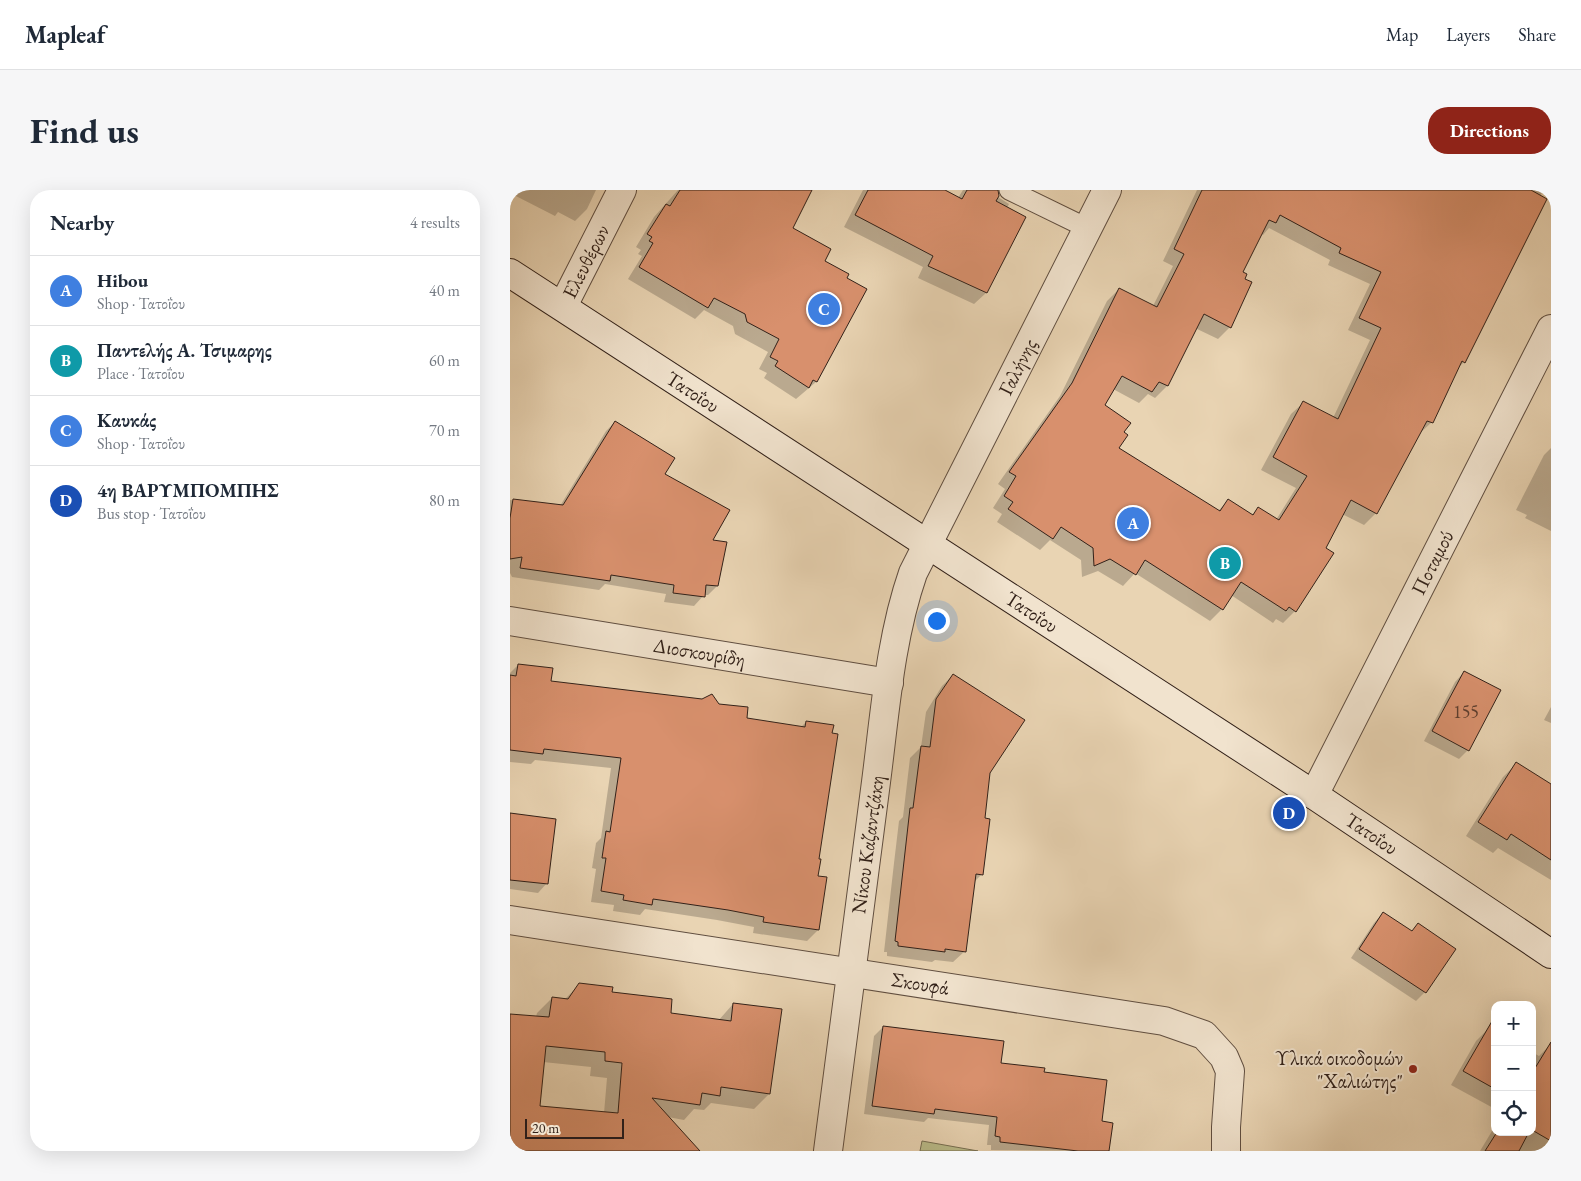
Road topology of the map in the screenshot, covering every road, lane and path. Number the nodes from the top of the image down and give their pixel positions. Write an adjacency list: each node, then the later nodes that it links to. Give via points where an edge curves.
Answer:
1 (622, 190): 6 (street, Ελευθέρων)
2 (1009, 190): 4 (lane)
3 (1107, 190): 4 (street, Γαλήνης)
4 (1087, 228): 8 (street, Γαλήνης)
5 (510, 273): 6 (street, Τατοΐου)
6 (563, 306): 8 (street, Τατοΐου)
7 (1551, 329): 11 (street, Ποταμού)
8 (928, 544): 10 (street, Νίκου Καζαντζάκη, via 903,602); 11 (street, Τατοΐου)
9 (510, 622): 10 (street, Διοσκουρίδη)
10 (890, 683): 14 (street, Νίκου Καζαντζάκη)
11 (1314, 795): 13 (street, Τατοΐου)
12 (510, 920): 14 (street, Σκουφά)
13 (1551, 954)
14 (850, 973): 15 (street, Νίκου Καζαντζάκη); 16 (street, Σκουφά, via 1164,1021 1204,1034 1224,1057 1230,1071)
15 (828, 1151)
16 (1226, 1151)

